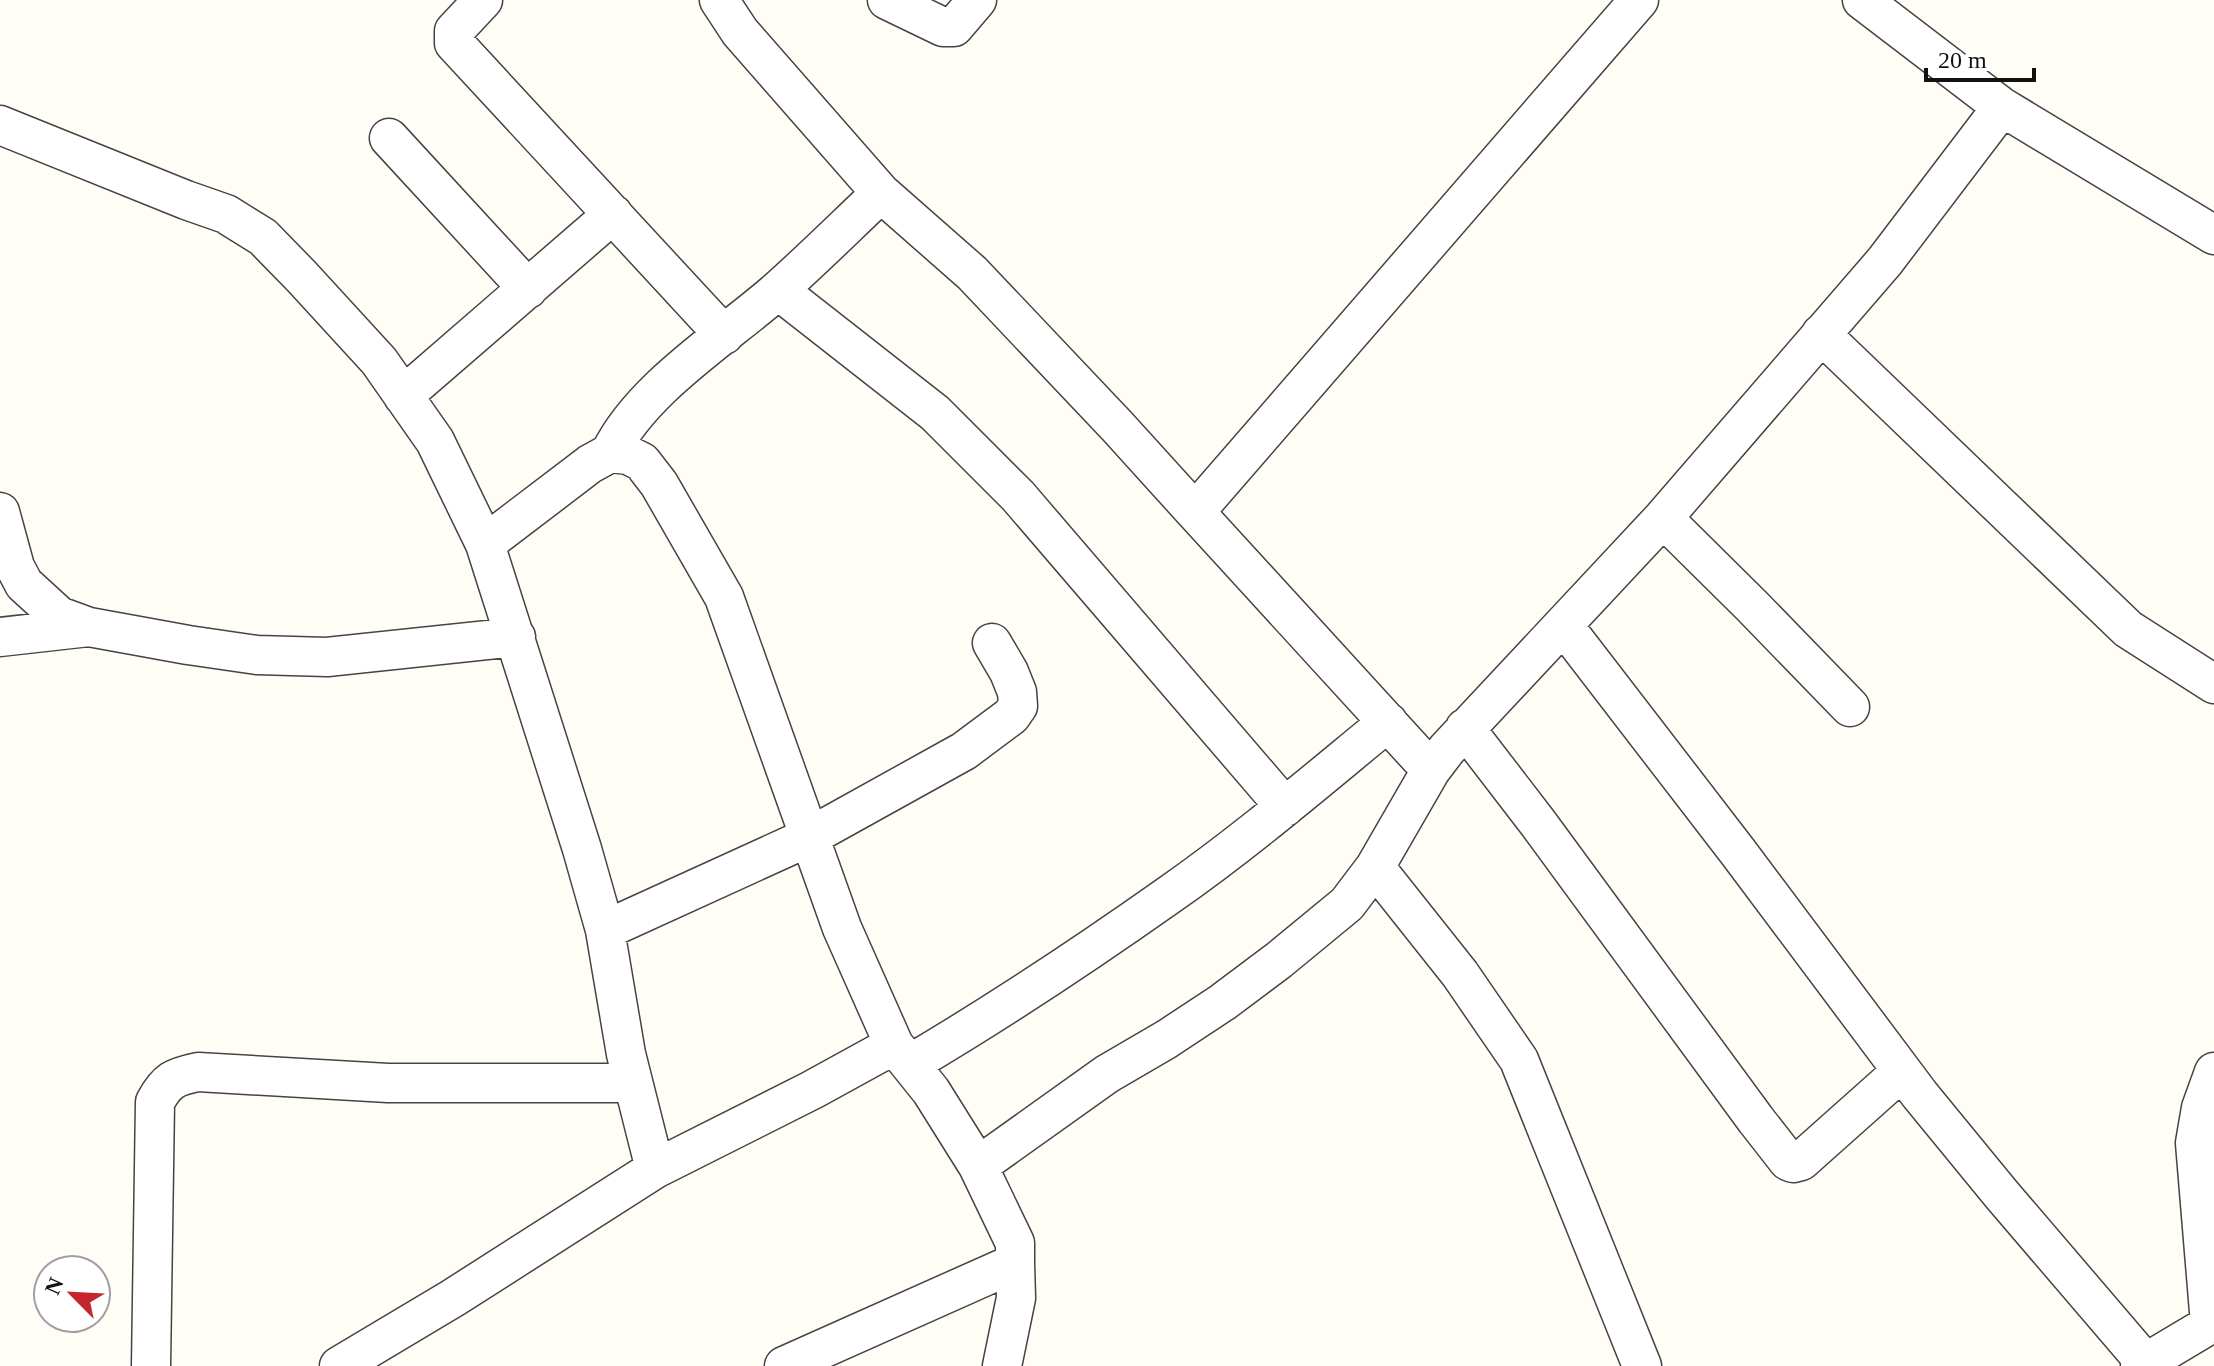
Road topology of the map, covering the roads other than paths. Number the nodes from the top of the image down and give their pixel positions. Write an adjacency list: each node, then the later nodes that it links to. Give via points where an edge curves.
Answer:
1 (483, 0): 11 (street, via 454,31 454,43)
2 (719, 0): 10 (street, via 740,32)
3 (887, 0): 4 (street, via 943,27 954,27)
4 (977, 0)
5 (1639, 0): 20 (street)
6 (1862, 0): 7 (street)
7 (2002, 107): 12 (street); 15 (street, via 1885,261)
8 (0, 125): 17 (street, via 226,214 263,237 379,361)
9 (389, 138): 13 (street)
10 (881, 193): 14 (street); 20 (street, via 972,273)
11 (613, 214): 13 (street); 16 (street)
12 (2214, 235)
13 (528, 289): 17 (street)
14 (778, 290): 16 (street); 33 (street, via 935,413 1018,496)
15 (1821, 334): 21 (street); 28 (street, via 2128,629)
16 (724, 335): 18 (street, via 631,417)
17 (403, 396): 22 (street, via 435,441)
18 (610, 453): 22 (street); 34 (street, via 642,462 724,597)
19 (0, 512): 24 (street, via 24,584 59,616)
20 (1195, 512): 30 (street)
21 (1663, 518): 23 (street); 29 (street)
22 (485, 544): 26 (street)
23 (1564, 626): 31 (street); 38 (street)
24 (89, 627): 25 (street); 26 (street, via 257,655 313,657)
25 (0, 637)
26 (516, 637): 36 (street)
27 (992, 643): 34 (street, via 1017,692 1018,706 1011,716 964,751)
28 (2214, 684)
29 (1850, 707)
30 (1388, 722): 32 (street); 33 (street)
31 (1465, 728): 32 (street); 38 (street, via 1788,1161 1801,1161)
32 (1431, 770): 35 (street)
33 (1285, 807): 37 (street, via 998,1012)
34 (809, 837): 36 (street); 37 (street, via 842,928)
35 (1375, 867): 42 (street, via 1347,904 1279,960); 51 (street, via 1460,974 1519,1060)
36 (605, 930): 40 (street)
37 (902, 1055): 42 (street); 43 (street, via 812,1090)
38 (1902, 1071): 46 (street)
39 (2214, 1072): 41 (street)
40 (633, 1083): 43 (street); 47 (street, via 388,1083 198,1072 174,1077 155,1102)
41 (2208, 1112): 45 (street, via 2195,1143)
42 (978, 1166): 44 (street, via 1015,1243)
43 (655, 1169): 48 (street)
44 (1015, 1263): 49 (street); 50 (street, via 1016,1298)
45 (2212, 1323): 46 (street)
46 (2143, 1364)
47 (151, 1366)
48 (339, 1366)
49 (784, 1366)
50 (1002, 1366)
51 (1642, 1366)

